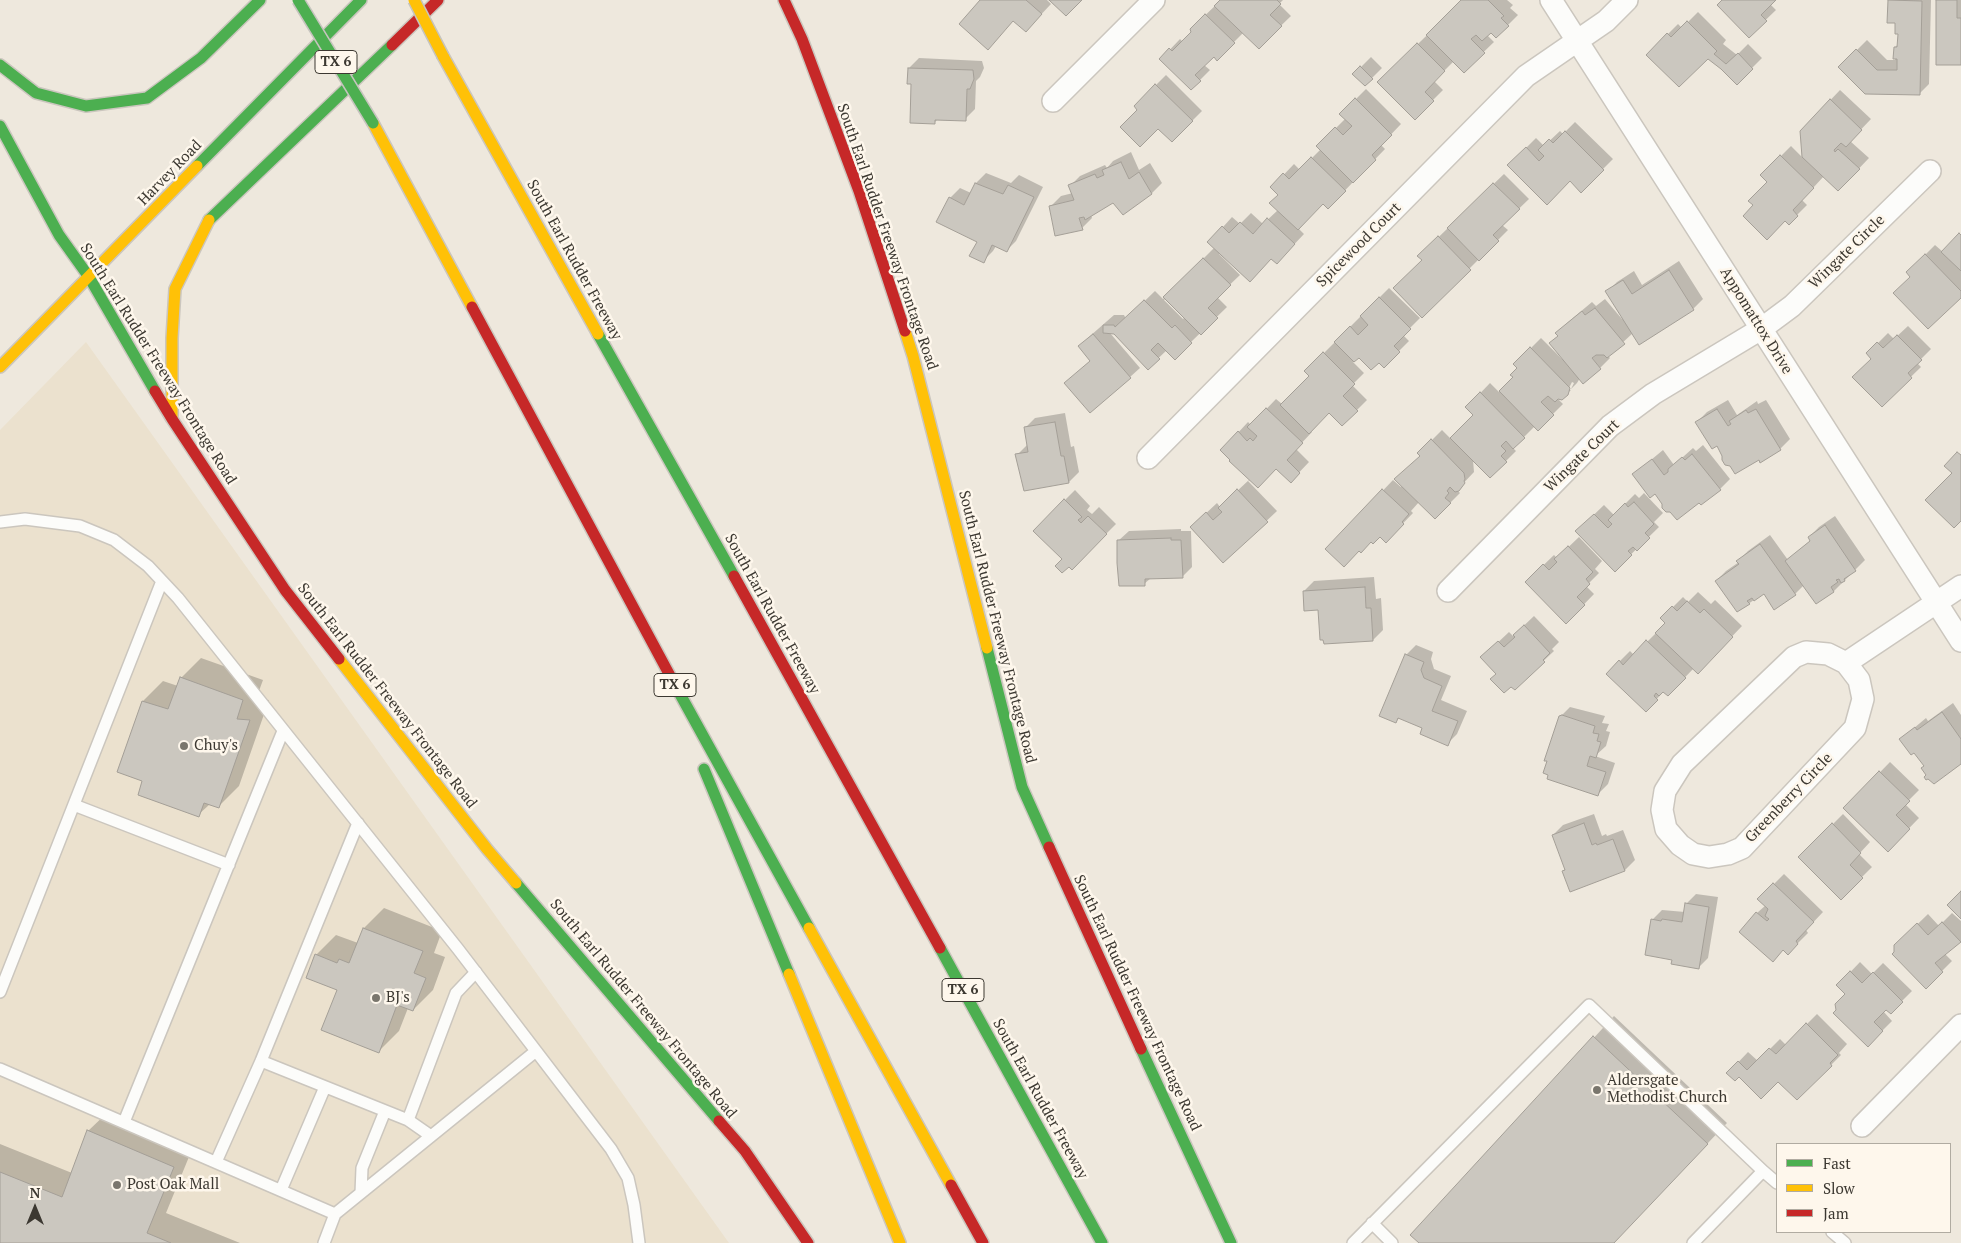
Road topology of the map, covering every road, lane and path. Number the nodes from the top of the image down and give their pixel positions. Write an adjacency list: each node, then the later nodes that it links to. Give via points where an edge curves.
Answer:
1 (260, 0): 11 (main road, via 201,58 147,98 86,106 36,93)
2 (298, 0): 26 (main road, TX 6, bridge, via 373,123)
3 (361, 0): 15 (main road, Harvey Road)
4 (414, 0): 59 (main road, South Earl Rudder Freeway / TX 6, bridge)
5 (438, 0): 18 (main road, via 207,222 175,289)
6 (784, 0): 60 (main road, South Earl Rudder Freeway Frontage Road, via 802,39 859,192 913,356 1022,788)
7 (1154, 0): 12 (street)
8 (1552, 0): 10 (street, Appomattox Drive)
9 (1627, 0): 10 (street, Spicewood Court, via 1606,21)
10 (1578, 41): 16 (street, Appomattox Drive); 19 (street, Spicewood Court, via 1526,76)
11 (0, 65)
12 (1053, 101)
13 (0, 126): 15 (main road, South Earl Rudder Freeway Frontage Road, via 59,234)
14 (1930, 171): 16 (street, Wingate Circle, via 1792,306)
15 (90, 277): 17 (main road, Harvey Road); 18 (main road, South Earl Rudder Freeway Frontage Road)
16 (1761, 329): 23 (street, Wingate Court, via 1653,394 1610,426); 24 (street, Appomattox Drive)
17 (0, 367)
18 (172, 419): 56 (main road, South Earl Rudder Freeway Frontage Road, via 285,590 487,849 745,1151)
19 (1148, 458)
20 (0, 522): 21 (lane, via 25,519 80,526 114,540)
21 (162, 581): 28 (lane); 31 (lane)
22 (1961, 586): 24 (street)
23 (1448, 591)
24 (1936, 603): 25 (street, Appomattox Drive); 27 (street)
25 (1961, 641)
26 (654, 647): 29 (main road); 58 (main road, TX 6)
27 (1846, 663): 27 (street, Greenberry Circle, via 1828,654 1806,652 1794,658 1682,764 1665,791 1662,810 1666,829 1680,846 1693,854 1709,857 1742,848 1855,728 1863,699 1859,680)
28 (284, 731): 32 (lane); 33 (lane)
29 (692, 739)
30 (700, 757): 57 (main road)
31 (74, 804): 33 (lane); 35 (lane)
32 (358, 823): 34 (lane); 38 (lane)
33 (229, 865): 43 (lane)
34 (476, 972): 37 (lane); 42 (lane, via 456,992)
35 (0, 992)
36 (1961, 1025): 44 (street)
37 (536, 1051): 45 (lane); 55 (lane, via 611,1149 628,1178)
38 (261, 1061): 40 (lane); 46 (lane)
39 (0, 1069): 43 (lane)
40 (325, 1086): 41 (lane); 49 (lane)
41 (385, 1111): 42 (lane); 50 (lane, via 362,1168)
42 (408, 1120): 45 (lane)
43 (124, 1122): 46 (lane)
44 (1862, 1126)
45 (431, 1136): 50 (lane)
46 (216, 1162): 49 (lane)
47 (1763, 1171): 48 (lane); 52 (lane, via 1589,1005); 63 (lane)
48 (1776, 1182)
49 (281, 1190): 51 (lane)
50 (361, 1193): 51 (lane)
51 (335, 1214): 54 (lane)
52 (1372, 1223): 61 (lane); 62 (lane)
53 (1833, 1233): 64 (lane)
54 (324, 1243)
55 (639, 1243)
56 (808, 1243)
57 (900, 1243)
58 (983, 1243)
59 (1102, 1243)
60 (1231, 1243)
61 (1353, 1243)
62 (1392, 1243)
63 (1693, 1243)
64 (1845, 1243)

